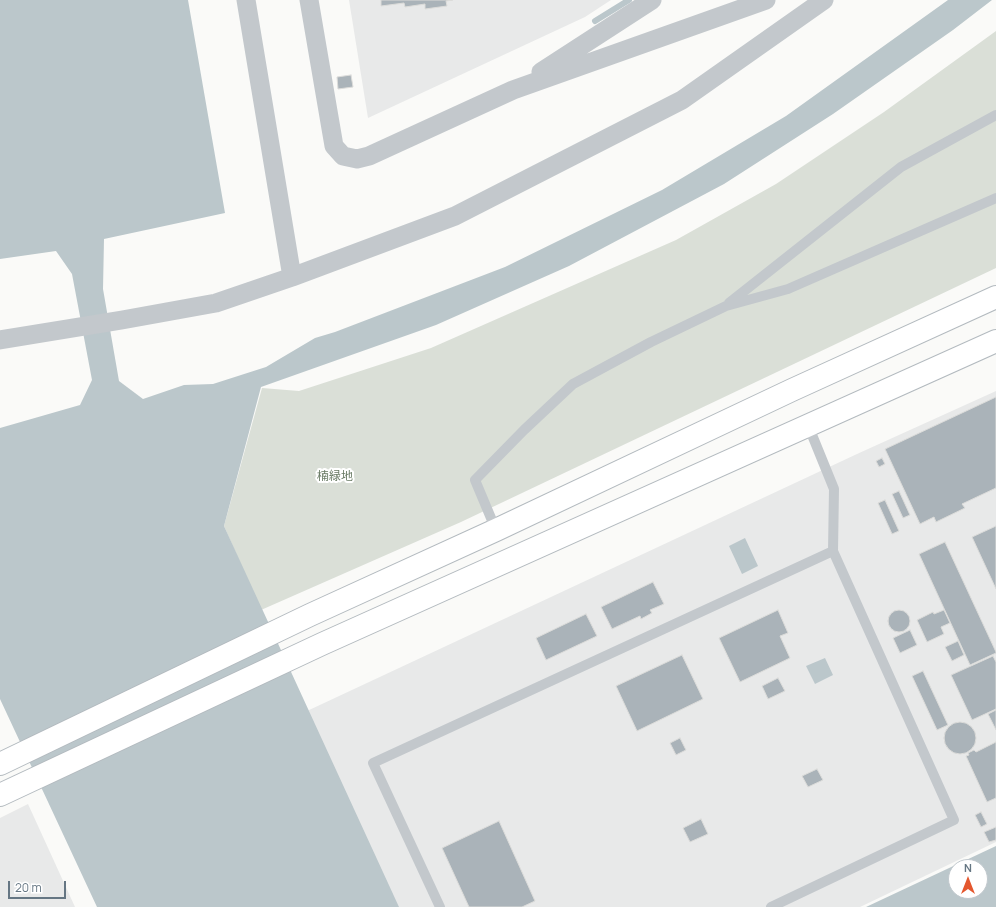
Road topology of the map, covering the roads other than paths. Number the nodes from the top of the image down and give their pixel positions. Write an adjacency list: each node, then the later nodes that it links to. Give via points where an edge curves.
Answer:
1 (246, 0): 9 (street)
2 (309, 0): 6 (street, via 334,146 343,156 357,159 370,156)
3 (652, 0): 6 (street)
4 (766, 0): 6 (street)
5 (824, 0): 9 (street, via 682,100 455,216)
6 (513, 90)
7 (996, 115): 11 (lane, via 901,167)
8 (996, 198): 11 (lane, via 788,289)
9 (292, 276): 12 (street, via 216,302)
10 (996, 298): 15 (street, via 792,390)
11 (726, 306): 15 (lane, via 573,384 524,430 475,480)
12 (0, 340)
13 (996, 341): 14 (street)
14 (808, 426): 16 (lane, via 834,489); 18 (street, via 322,644)
15 (496, 530): 17 (street, via 310,615)
16 (833, 551): 19 (lane, via 373,763); 20 (lane, via 954,820)
17 (0, 764)
18 (0, 795)
19 (440, 907)
20 (771, 907)

